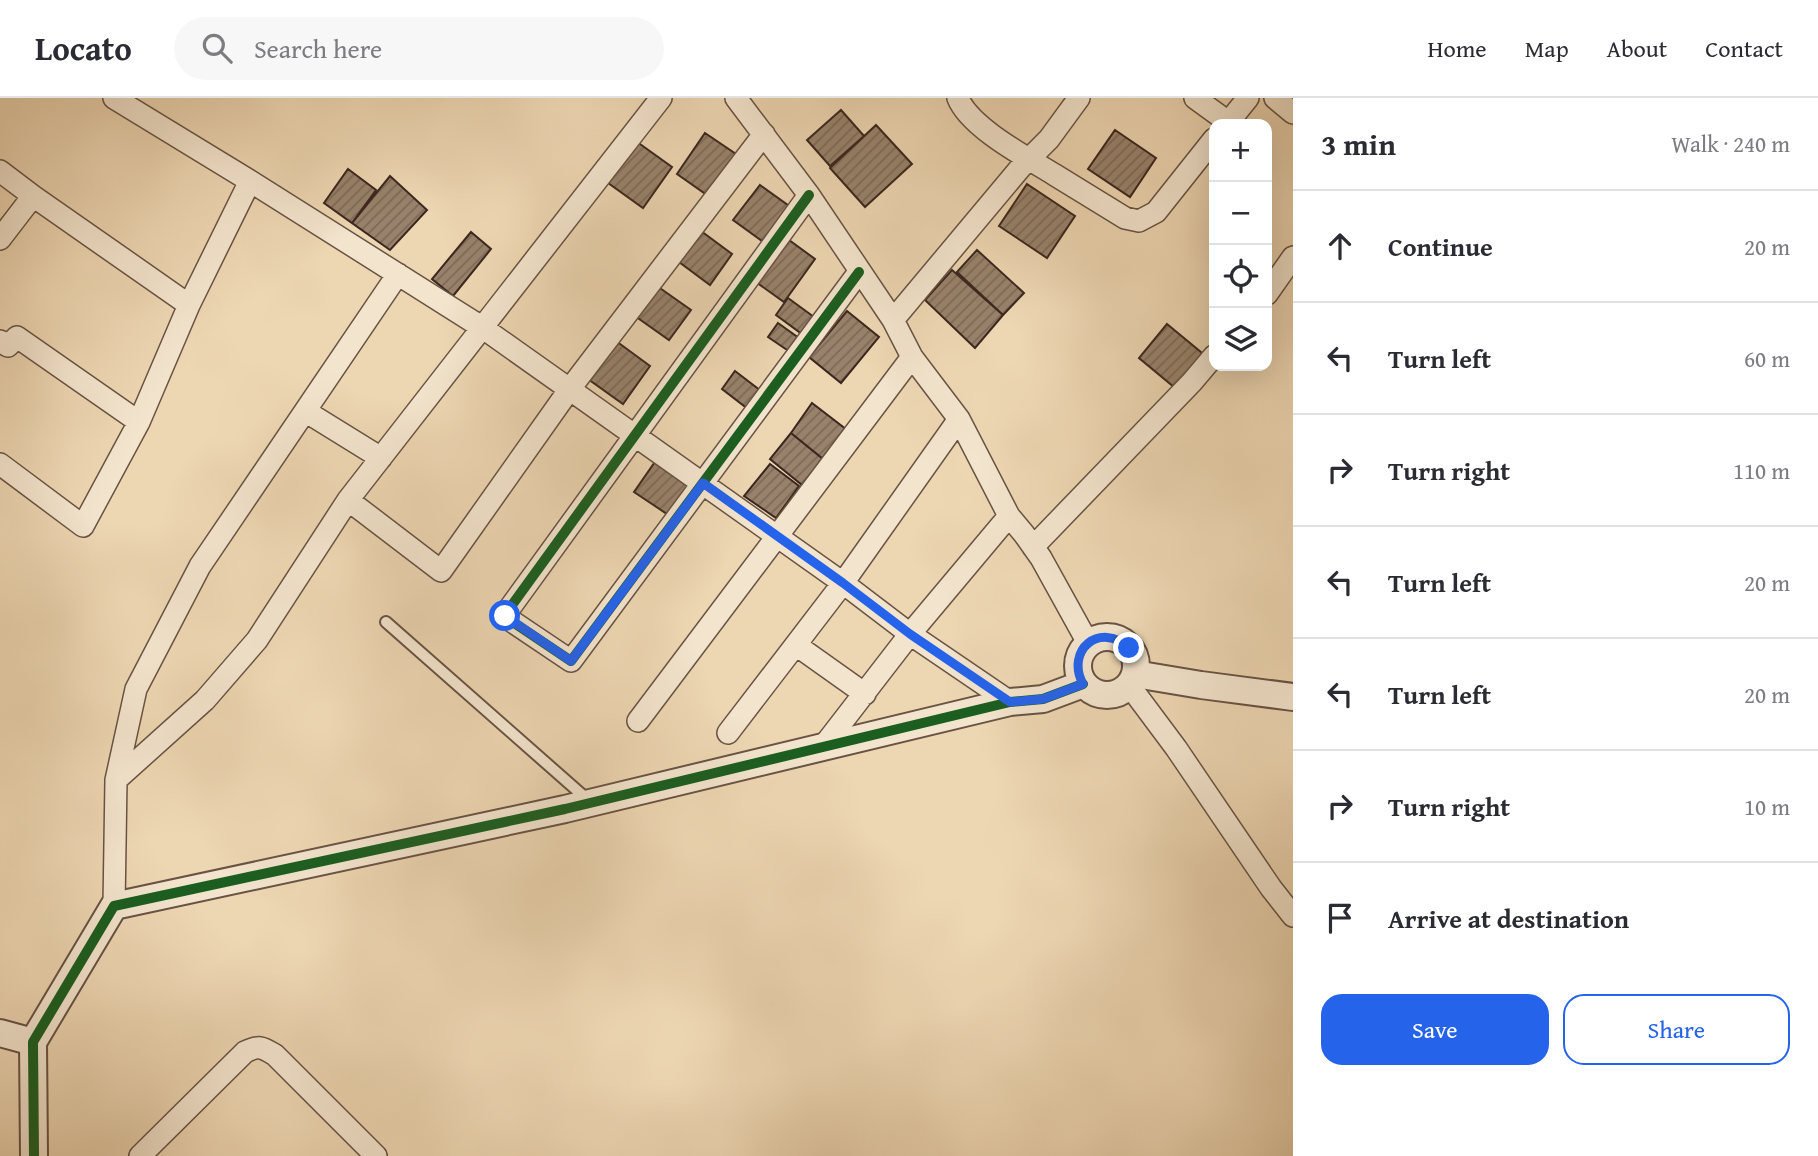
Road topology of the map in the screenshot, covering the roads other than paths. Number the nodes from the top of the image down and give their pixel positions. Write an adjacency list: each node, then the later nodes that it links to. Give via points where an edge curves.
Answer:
1 (114, 98): 16 (street)
2 (662, 98): 26 (street)
3 (736, 98): 12 (street)
4 (958, 98): 14 (street, via 983,128)
5 (1079, 98): 14 (street)
6 (1195, 98): 10 (street)
7 (1248, 98): 11 (street)
8 (1275, 98): 9 (street)
9 (1293, 113)
10 (1222, 119)
11 (1230, 119)
12 (764, 134): 17 (street); 30 (street)
13 (1209, 145): 14 (street, via 1156,212 1139,221 1125,218)
14 (1030, 160): 25 (street)
15 (0, 171): 18 (street)
16 (250, 181): 22 (street); 24 (street)
17 (809, 195): 21 (street); 34 (street)
18 (33, 196): 19 (street); 24 (street)
19 (0, 239)
20 (1293, 257): 23 (street)
21 (859, 272): 25 (street); 37 (street)
22 (398, 274): 26 (street); 31 (street)
23 (1272, 287)
24 (189, 305): 33 (street)
25 (893, 320): 28 (street)
26 (483, 328): 30 (street); 35 (street)
27 (0, 341): 33 (street, via 8,346 17,337)
28 (912, 357): 32 (street); 40 (street)
29 (1209, 362): 41 (street)
30 (569, 390): 34 (street); 38 (street, via 441,571)
31 (305, 411): 35 (street); 55 (street, via 200,566 142,677)
32 (959, 419): 39 (street); 42 (street)
33 (139, 422): 36 (street, via 83,526)
34 (636, 436): 37 (street); 37 (street, via 505,616 571,661)
35 (381, 458): 38 (street)
36 (0, 464)
37 (703, 483): 40 (street)
38 (348, 500): 55 (street, via 257,640 205,700)
39 (1009, 516): 41 (street); 44 (street)
40 (777, 537): 42 (street); 52 (street)
41 (1033, 547): 45 (street)
42 (843, 583): 44 (street); 46 (street)
43 (386, 622): 56 (lane)
44 (910, 634): 49 (street); 51 (street)
45 (1088, 643): 47 (street, via 1105,636 1123,642 1134,655); 48 (street, via 1077,667)
46 (796, 645): 49 (street); 53 (street)
47 (1132, 679): 48 (street, via 1118,693 1106,695); 50 (street); 58 (street)
48 (1083, 684): 51 (street, via 1043,699)
49 (865, 694): 54 (street)
50 (1293, 697)
51 (1010, 702): 54 (street)
52 (638, 720)
53 (728, 733)
54 (822, 748): 56 (street)
55 (116, 780): 57 (street)
56 (592, 803): 57 (street)
57 (114, 906): 60 (street)
58 (1293, 916)
59 (0, 1032): 60 (street)
60 (33, 1042): 62 (street)
61 (149, 1153): 63 (street, via 245,1052 256,1047 275,1055)
62 (34, 1156)
63 (376, 1156)

